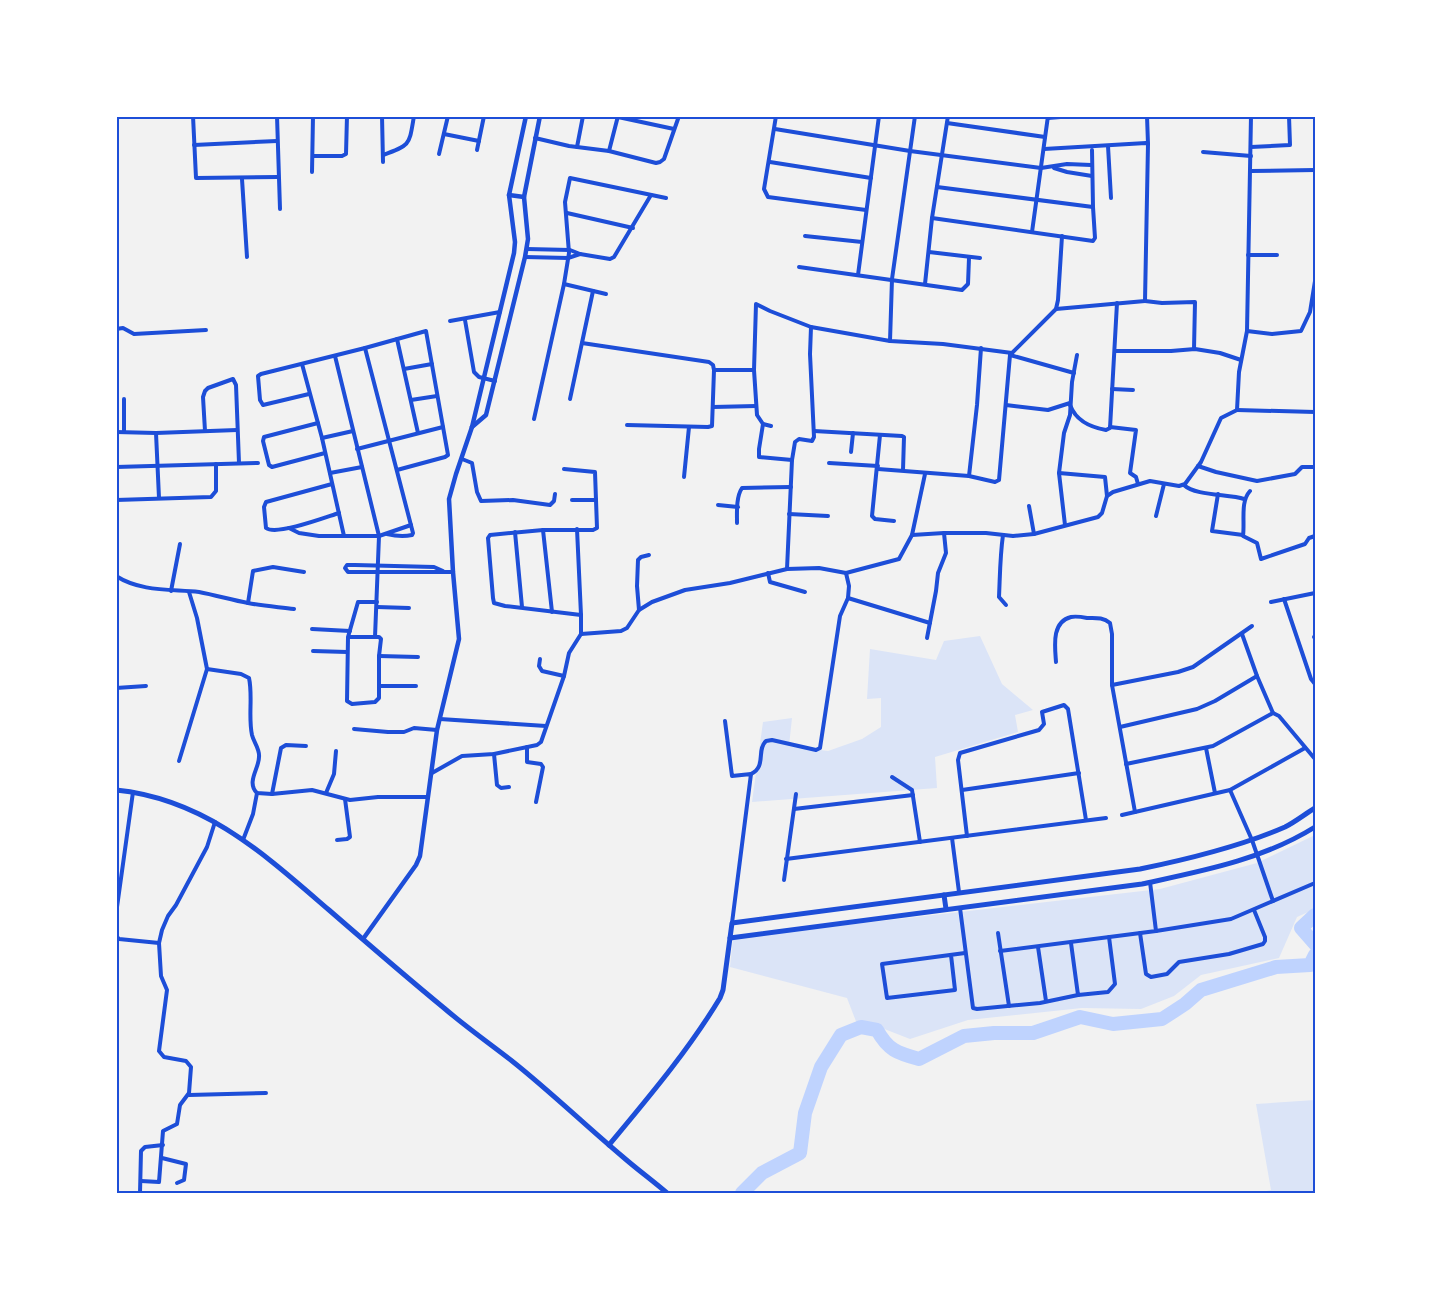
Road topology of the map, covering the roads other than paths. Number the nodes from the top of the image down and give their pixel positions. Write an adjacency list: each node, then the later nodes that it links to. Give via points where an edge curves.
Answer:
1 (193, 116): 32 (street)
2 (277, 116): 29 (street)
3 (313, 116): 46 (street)
4 (347, 116): 46 (street, via 346,154)
5 (382, 116): 44 (street)
6 (414, 116): 44 (street, via 404,148)
7 (448, 116): 26 (street)
8 (484, 116): 30 (street)
9 (526, 116): 62 (street)
10 (540, 116): 28 (street)
11 (583, 116): 35 (street)
12 (680, 116): 24 (street)
13 (776, 116): 25 (street)
14 (879, 116): 33 (street)
15 (915, 116): 39 (street)
16 (948, 116): 23 (street)
17 (1072, 116): 22 (street)
18 (1147, 116): 31 (street)
19 (1251, 116): 36 (street)
20 (1289, 116): 36 (street, via 1290,145)
21 (618, 117): 24 (street); 41 (street)
22 (1048, 117): 27 (street)
23 (947, 123): 27 (street); 45 (street)
24 (674, 129): 41 (street, via 664,160 660,162)
25 (775, 129): 33 (street); 49 (street)
26 (444, 134): 30 (street); 43 (street)
27 (1046, 137): 37 (street)
28 (535, 138): 35 (street); 63 (street)
29 (277, 141): 32 (street); 57 (street)
30 (479, 141): 38 (street)
31 (1148, 144): 34 (street); 97 (street)
32 (194, 145): 58 (street, via 196,178)
33 (875, 145): 39 (street); 59 (street)
34 (1108, 146): 37 (street); 65 (street)
35 (577, 147): 41 (street)
36 (1252, 147): 47 (street)
37 (1044, 149): 51 (street)
38 (477, 150)
39 (910, 150): 45 (street); 90 (street)
40 (1092, 150): 50 (street)
41 (609, 151)
42 (1203, 152): 47 (street)
43 (439, 154)
44 (383, 155): 48 (street)
45 (943, 155): 51 (street); 60 (street)
46 (313, 156): 55 (street)
47 (1251, 156): 54 (street)
48 (383, 162)
49 (770, 162): 59 (street); 69 (street, via 764,189 768,197)
50 (1091, 165): 52 (street, via 1067,164); 56 (street)
51 (1041, 168): 52 (street); 66 (street)
52 (1052, 168): 56 (street)
53 (1315, 170): 54 (street)
54 (1251, 171): 81 (street)
55 (312, 172)
56 (1092, 176): 67 (street)
57 (278, 177): 58 (street); 68 (street)
58 (242, 178): 83 (street)
59 (871, 178): 69 (street)
60 (938, 186): 66 (street); 71 (street)
61 (651, 195): 64 (street); 70 (street, via 570,178 565,197); 72 (street)
62 (509, 196): 63 (street); 100 (street, via 515,247)
63 (524, 197): 77 (street)
64 (666, 198)
65 (1111, 198)
66 (1037, 199): 67 (street); 73 (street)
67 (1092, 207): 75 (street, via 1095,240)
68 (280, 209)
69 (866, 210): 76 (street)
70 (567, 213): 72 (street); 78 (street)
71 (932, 218): 73 (street); 79 (street)
72 (633, 228): 80 (street, via 610,259)
73 (1032, 232): 75 (street)
74 (806, 236): 76 (street)
75 (1062, 236): 99 (street)
76 (862, 242): 89 (street)
77 (527, 249): 78 (street); 84 (street)
78 (570, 250): 80 (street); 85 (street)
79 (929, 252): 86 (street); 93 (street)
80 (580, 254): 85 (street)
81 (1248, 255): 82 (street); 107 (street)
82 (1277, 255)
83 (247, 257)
84 (525, 257): 85 (street); 102 (street)
85 (568, 258): 92 (street)
86 (969, 258): 87 (street); 93 (street, via 965,289)
87 (980, 258)
88 (799, 267): 89 (street)
89 (858, 274): 90 (street)
90 (892, 279): 93 (street); 109 (street)
91 (1315, 280): 96 (street)
92 (564, 284): 94 (street); 142 (street)
93 (924, 284)
94 (593, 291): 95 (street); 110 (street)
95 (606, 294)
96 (1313, 300): 107 (street, via 1300,332 1272,334)
97 (1145, 301): 98 (street); 113 (street, via 1195,302)
98 (1117, 303): 99 (street); 114 (street)
99 (1056, 309): 115 (street)
100 (500, 314): 101 (street); 102 (street); 119 (street)
101 (465, 320): 103 (street); 127 (street, via 474,372)
102 (510, 320): 122 (street)
103 (450, 321)
104 (811, 327): 109 (street); 125 (street, via 756,304); 154 (street)
105 (116, 329): 106 (street, via 123,328 134,334)
106 (206, 330)
107 (1247, 331): 118 (street)
108 (397, 339): 111 (street); 121 (street, via 426,330); 123 (street)
109 (890, 341): 112 (street)
110 (582, 343): 124 (street, via 710,362); 134 (street)
111 (365, 348): 117 (street); 162 (street)
112 (981, 348): 115 (street); 184 (street)
113 (1194, 349): 114 (street); 118 (street)
114 (1115, 351): 129 (street)
115 (1011, 354): 126 (street); 137 (street)
116 (1077, 355): 126 (street)
117 (335, 356): 120 (street); 153 (street)
118 (1241, 360): 140 (street)
119 (486, 363): 122 (street); 127 (street)
120 (302, 364): 131 (street); 131 (street, via 259,375 260,400 264,405)
121 (432, 364): 123 (street); 132 (street)
122 (499, 365): 128 (street)
123 (404, 369): 135 (street)
124 (714, 370): 125 (street); 139 (street)
125 (754, 370): 138 (street)
126 (1074, 373): 136 (street)
127 (483, 378): 128 (street); 148 (street)
128 (495, 381): 148 (street, via 486,415)
129 (1112, 389): 130 (street); 150 (street)
130 (1133, 390)
131 (309, 394): 143 (street)
132 (437, 396): 135 (street); 147 (street)
133 (124, 398): 156 (street)
134 (570, 399)
135 (411, 400): 158 (street)
136 (1070, 404): 137 (street, via 1048,410); 150 (street, via 1074,414 1083,422 1101,430); 182 (street)
137 (1006, 405): 184 (street, via 998,480)
138 (756, 406): 139 (street); 144 (street)
139 (713, 407): 149 (street, via 712,426)
140 (1237, 410): 141 (street); 173 (street, via 1220,418)
141 (1315, 412)
142 (534, 420)
143 (318, 423): 161 (street); 165 (street, via 264,437 269,465 272,467)
144 (763, 424): 146 (street); 167 (street, via 759,457)
145 (627, 425): 149 (street)
146 (772, 426)
147 (443, 427): 158 (street); 179 (street, via 447,456)
148 (472, 427): 166 (street)
149 (689, 427): 185 (street)
150 (1110, 427): 187 (street, via 1136,430 1130,473)
151 (238, 430): 152 (street); 152 (street, via 236,384 232,378 205,391); 168 (street)
152 (205, 431): 157 (street)
153 (353, 431): 161 (street); 163 (street)
154 (814, 431): 159 (street); 167 (street, via 812,441 796,440)
155 (116, 432): 156 (street)
156 (124, 432): 157 (street)
157 (156, 433): 172 (street)
158 (418, 433): 162 (street)
159 (852, 433): 160 (street); 164 (street)
160 (880, 435): 177 (street); 180 (street, via 904,436)
161 (322, 438): 165 (street)
162 (389, 440): 163 (street); 179 (street)
163 (357, 449): 175 (street)
164 (851, 452)
165 (325, 453): 181 (street)
166 (462, 459): 192 (street, via 472,463 481,501 513,500 550,505); 231 (street, via 449,499)
167 (792, 460): 190 (street)
168 (238, 463): 169 (street); 170 (street)
169 (258, 463)
170 (216, 464): 172 (street); 195 (street, via 216,490 212,496)
171 (829, 464): 177 (street)
172 (158, 466): 174 (street); 195 (street)
173 (1198, 466): 176 (street, via 1257,480 1295,474 1302,467); 189 (street)
174 (116, 467)
175 (362, 467): 181 (street); 222 (street)
176 (1315, 467)
177 (878, 468): 180 (street); 207 (street, via 872,516)
178 (564, 469): 199 (street, via 594,471)
179 (398, 470): 209 (street)
180 (903, 470): 183 (street)
181 (330, 473): 186 (street)
182 (1059, 473): 194 (street, via 1104,476); 210 (street)
183 (925, 474): 184 (street); 218 (street)
184 (969, 476)
185 (684, 477)
186 (332, 484): 203 (street); 211 (street, via 266,502 267,529)
187 (1138, 484): 188 (street, via 1150,481); 194 (street)
188 (1164, 484): 189 (street); 206 (street)
189 (1184, 485): 193 (street, via 1196,491)
190 (790, 487): 202 (street, via 743,487); 204 (street)
191 (1250, 491): 196 (street)
192 (555, 494)
193 (1218, 494): 196 (street); 220 (street, via 1212,530)
194 (1107, 496): 210 (street, via 1098,517)
195 (159, 498): 197 (street)
196 (1244, 499): 220 (street)
197 (116, 500)
198 (572, 500): 199 (street)
199 (596, 500): 212 (street, via 597,528)
200 (718, 505): 202 (street)
201 (1030, 506): 217 (street)
202 (738, 507): 208 (street)
203 (340, 513): 211 (street); 221 (street)
204 (790, 514): 205 (street); 227 (street)
205 (828, 516)
206 (1156, 516)
207 (894, 521)
208 (737, 523)
209 (411, 525): 216 (street); 216 (street, via 412,535)
210 (1065, 525): 217 (street)
211 (289, 528): 221 (street, via 300,533)
212 (576, 529): 213 (street); 250 (street)
213 (543, 530): 214 (street); 249 (street)
214 (515, 532): 245 (street); 245 (street, via 488,536 493,598 496,604)
215 (944, 533): 218 (street); 219 (street); 251 (street, via 946,553 939,567)
216 (387, 534): 222 (street)
217 (1034, 534): 219 (street)
218 (912, 535): 233 (street, via 899,559)
219 (1003, 535): 244 (street, via 999,597)
220 (1243, 535): 223 (street, via 1258,543 1261,559 1305,544)
221 (344, 536): 222 (street)
222 (379, 536): 226 (street)
223 (1315, 536)
224 (180, 544): 235 (street)
225 (649, 555): 248 (street, via 638,560)
226 (378, 566): 229 (street); 229 (street, via 347,565 344,568 348,572); 230 (street, via 434,567)
227 (787, 568): 232 (street); 233 (street, via 819,568)
228 (304, 572): 242 (street, via 273,568 253,571)
229 (378, 572): 230 (street); 243 (street)
230 (442, 572): 231 (street)
231 (453, 572): 277 (street, via 459,638)
232 (768, 573): 237 (street, via 770,582); 248 (street, via 685,590)
233 (846, 573): 239 (street)
234 (116, 576): 235 (street, via 140,586)
235 (171, 591): 236 (street)
236 (189, 592): 242 (street); 266 (street)
237 (805, 592)
238 (1315, 593): 240 (street)
239 (848, 598): 251 (street); 294 (street, via 840,616 820,748 766,741 762,745 759,767)
240 (1284, 599): 241 (street); 269 (street)
241 (1271, 602)
242 (248, 603): 247 (street)
243 (377, 605): 246 (street); 254 (street, via 358,602); 258 (street)
244 (1006, 605)
245 (522, 607): 249 (street)
246 (409, 608)
247 (294, 609)
248 (639, 610): 255 (street, via 621,632)
249 (552, 612): 250 (street)
250 (581, 615): 255 (street)
251 (930, 623): 259 (street)
252 (1252, 626): 256 (street)
253 (312, 629): 254 (street)
254 (350, 631): 257 (street)
255 (580, 634): 267 (street, via 571,648)
256 (1242, 634): 268 (street); 271 (street, via 1193,667)
257 (348, 637): 258 (street); 261 (street)
258 (375, 637): 262 (street, via 382,640)
259 (927, 638)
260 (313, 651): 261 (street)
261 (347, 652): 273 (street, via 346,698 349,703 375,702 379,698)
262 (379, 656): 263 (street); 273 (street)
263 (418, 657)
264 (540, 659): 267 (street, via 542,671)
265 (1056, 662): 271 (street, via 1057,626 1071,617 1105,619 1111,627)
266 (207, 669): 290 (street); 301 (street, via 249,678 252,732 260,754 253,780 253,788)
267 (564, 676): 279 (street)
268 (1257, 676): 276 (street); 280 (street, via 1197,709)
269 (1313, 678): 270 (street)
270 (1315, 684)
271 (1112, 685): 280 (street)
272 (146, 686): 275 (street)
273 (379, 686): 274 (street)
274 (416, 686)
275 (116, 688)
276 (1273, 713): 285 (street, via 1223,742); 286 (street)
277 (440, 718): 279 (street); 282 (street)
278 (725, 721): 294 (street, via 732,776)
279 (546, 726): 284 (street, via 541,742)
280 (1120, 727): 291 (street)
281 (354, 729): 282 (street)
282 (437, 730): 292 (street)
283 (306, 746): 304 (street, via 286,745 281,748)
284 (527, 747): 288 (street); 309 (street, via 527,762 543,767)
285 (1206, 748): 291 (street); 303 (street)
286 (1305, 748): 289 (street); 299 (street)
287 (336, 751): 302 (street, via 334,774)
288 (494, 754): 292 (street, via 462,756); 296 (street, via 498,786)
289 (1315, 760)
290 (179, 761)
291 (1126, 764): 312 (street)
292 (432, 773): 307 (street)
293 (1079, 773): 298 (street); 298 (street, via 1068,709 1060,704 1042,712 1044,724 1039,730 962,752 959,756); 315 (street)
294 (751, 774): 337 (street)
295 (892, 776): 306 (street, via 912,790)
296 (509, 787)
297 (116, 790): 300 (main road)
298 (962, 790): 318 (street)
299 (1230, 790): 303 (street); 323 (street)
300 (133, 792): 316 (main road, via 178,804); 332 (street)
301 (258, 793): 304 (street); 320 (street)
302 (326, 793): 304 (street, via 306,790); 308 (street)
303 (1214, 793): 312 (street)
304 (272, 794)
305 (796, 794): 311 (street)
306 (913, 795): 311 (street); 322 (street)
307 (428, 796): 308 (street); 344 (street, via 418,862)
308 (345, 799): 321 (street, via 350,837)
309 (536, 802)
310 (1315, 808): 323 (main road, via 1287,826)
311 (794, 810): 325 (street)
312 (1135, 812): 313 (street)
313 (1122, 815)
314 (1106, 818): 315 (street)
315 (1086, 820): 318 (street)
316 (215, 822): 320 (main road); 345 (street, via 206,847 164,924)
317 (1315, 827): 324 (main road, via 1294,840)
318 (967, 836): 319 (street)
319 (952, 838): 322 (street); 329 (street)
320 (243, 840): 344 (main road)
321 (337, 840)
322 (920, 842): 325 (street)
323 (1252, 842): 324 (street); 329 (main road, via 1140,869)
324 (1256, 853): 327 (main road, via 1196,873); 331 (street)
325 (786, 860): 326 (street)
326 (784, 880)
327 (1150, 882): 333 (main road); 338 (street)
328 (1315, 883): 331 (street)
329 (959, 892): 330 (main road)
330 (944, 895): 334 (main road); 337 (main road)
331 (1273, 900): 335 (street)
332 (117, 907)
333 (960, 908): 334 (main road); 349 (street)
334 (946, 909): 343 (main road)
335 (1254, 910): 338 (street, via 1227,920); 340 (street, via 1265,937 1264,943 1229,954 1179,962 1167,974 1151,978 1146,974)
336 (118, 918): 341 (street)
337 (732, 923): 343 (main road)
338 (1156, 931): 340 (street)
339 (998, 933): 348 (street)
340 (1140, 933): 342 (street)
341 (116, 934): 345 (street, via 119,939)
342 (1109, 937): 346 (street); 351 (street, via 1114,987 1108,992)
343 (730, 938): 356 (main road, via 720,998 648,1098)
344 (363, 939): 356 (main road)
345 (159, 943): 355 (street, via 161,976 167,990 160,1052 164,1057 189,1063)
346 (1071, 943): 347 (street); 351 (street)
347 (1038, 946): 348 (street); 352 (street)
348 (1000, 951): 353 (street)
349 (965, 953): 350 (street); 353 (street, via 973,1008)
350 (951, 955): 350 (street, via 882,964 887,998 955,990)
351 (1078, 995): 352 (street)
352 (1046, 1001): 353 (street)
353 (1009, 1006)
354 (266, 1093): 355 (street)
355 (189, 1095): 357 (street, via 180,1105 177,1124 163,1131)
356 (609, 1144): 362 (main road)
357 (163, 1145): 358 (street); 359 (street, via 142,1150)
358 (162, 1158): 359 (street, via 159,1182); 360 (street, via 186,1164 184,1180)
359 (141, 1181): 361 (street)
360 (177, 1183)
361 (140, 1193)
362 (668, 1193)

